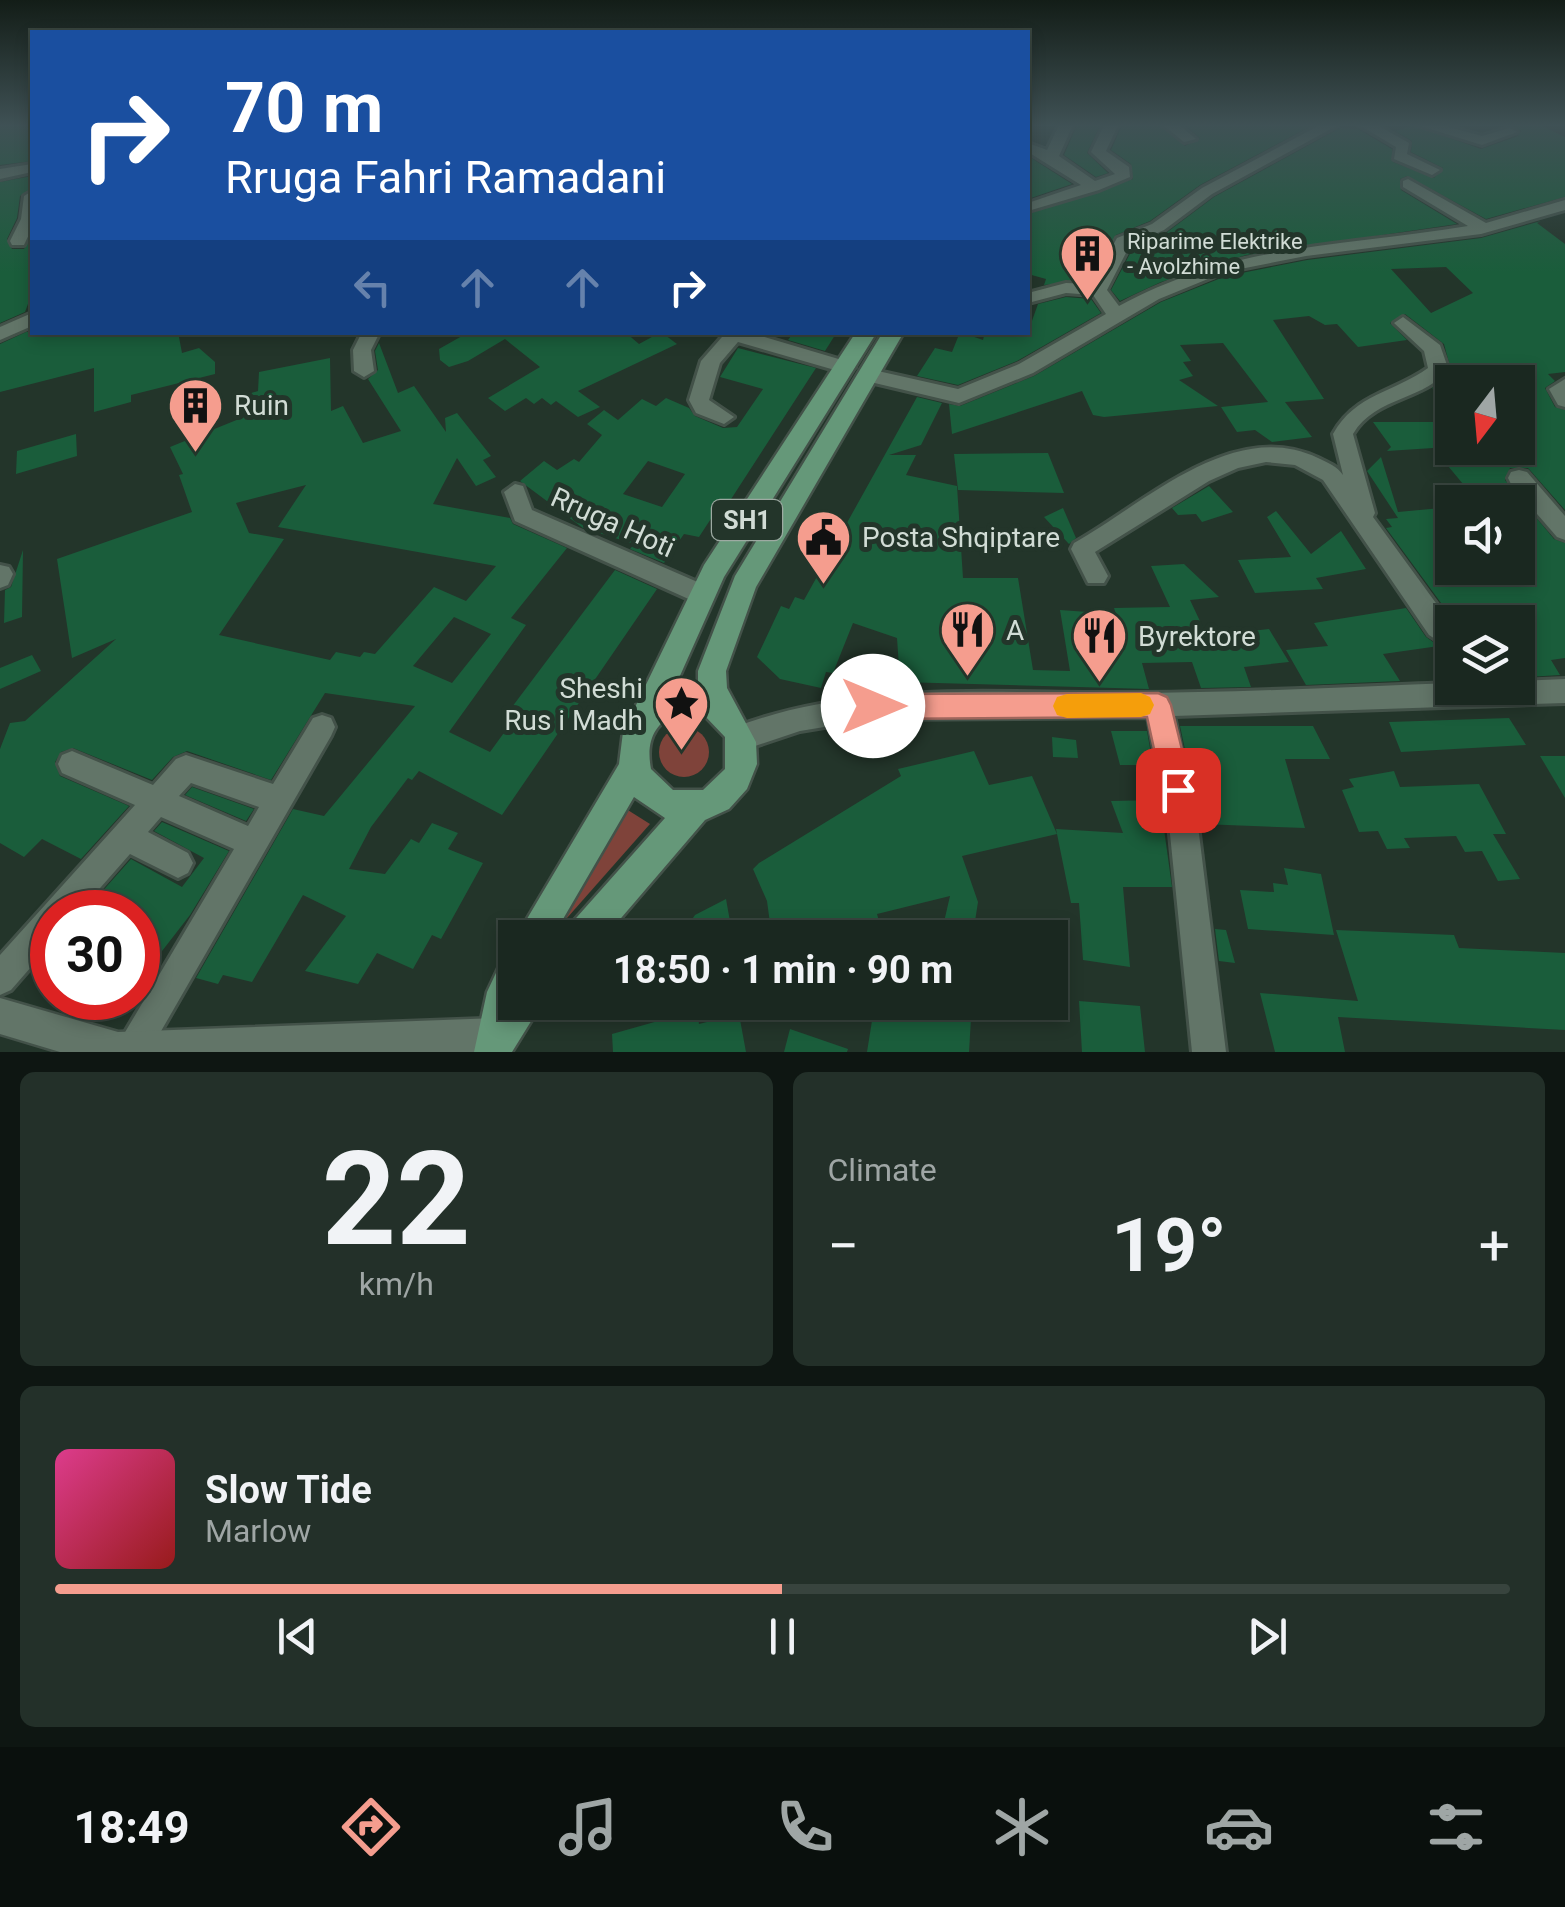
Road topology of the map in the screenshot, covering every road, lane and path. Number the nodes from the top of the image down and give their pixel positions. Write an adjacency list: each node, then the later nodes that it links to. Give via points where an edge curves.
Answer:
1 (1076, 174): 5 (street)
2 (1123, 174): 5 (street)
3 (1238, 174): 11 (street, via 1123,242)
4 (1408, 184): 9 (street)
5 (1094, 187): 6 (street)
6 (1032, 207)
7 (1562, 209): 9 (street)
8 (30, 211): 10 (street)
9 (1482, 228): 13 (street, via 1280,252 1191,276)
10 (17, 242)
11 (1098, 290): 12 (street, via 1066,288); 13 (street)
12 (1030, 297)
13 (1116, 314): 24 (street, via 960,396)
14 (30, 320): 16 (street)
15 (1403, 324): 30 (street, via 1434,349 1438,368 1346,426)
16 (0, 334)
17 (370, 335): 23 (street, via 362,350)
18 (728, 335): 27 (street, via 711,361 699,400)
19 (738, 335): 22 (street)
20 (866, 335): 24 (main road, SH1)
21 (891, 335): 24 (main road, SH1)
22 (781, 340): 24 (street)
23 (364, 371)
24 (857, 371): 33 (main road, SH1); 39 (main road, SH1, via 738,600 712,671 713,692)
25 (1565, 386): 26 (street, via 1559,390)
26 (1565, 400)
27 (724, 418)
28 (1519, 478): 31 (street)
29 (515, 492): 33 (street, Rruga Hoti, via 524,516)
30 (1366, 521): 32 (street, via 1315,462 1241,458 1166,492 1120,530 1082,548); 34 (street)
31 (1565, 531)
32 (1096, 576)
33 (700, 594): 40 (main road, SH1)
34 (1435, 624)
35 (1535, 689): 36 (street)
36 (1565, 691)
37 (1435, 692): 38 (street)
38 (1158, 705): 42 (street, via 873,706); 60 (street, via 1190,866)
39 (725, 710): 40 (main road, via 678,701); 42 (main road)
40 (647, 718): 44 (main road, via 631,751)
41 (322, 727): 45 (street)
42 (743, 737): 47 (main road, via 740,770 715,797)
43 (72, 764): 46 (street)
44 (633, 770): 47 (main road, via 657,799); 52 (main road)
45 (279, 800): 46 (street, via 186,768); 49 (street)
46 (157, 801): 48 (street); 49 (street)
47 (698, 804): 53 (main road)
48 (126, 836): 50 (street); 51 (street)
49 (254, 843): 59 (street)
50 (178, 863)
51 (78, 890)
52 (543, 920)
53 (596, 920)
54 (30, 945): 55 (street)
55 (0, 979)
56 (0, 1016): 59 (main road)
57 (513, 1020): 58 (main road)
58 (495, 1044): 59 (main road)
59 (112, 1051)
60 (1209, 1052)

